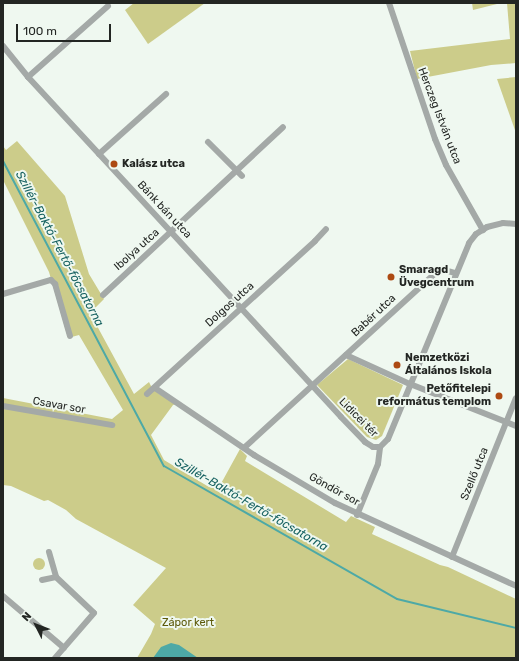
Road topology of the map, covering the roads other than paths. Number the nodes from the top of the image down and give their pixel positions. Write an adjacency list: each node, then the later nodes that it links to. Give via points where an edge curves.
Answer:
1 (389, 3): 13 (street, Herczeg István utca, via 434,139)
2 (108, 6): 4 (street)
3 (3, 46): 4 (street, Bánk bán utca)
4 (28, 76): 8 (street, Bánk bán utca)
5 (166, 94): 8 (street)
6 (283, 128): 9 (street, Ibolya utca)
7 (208, 142): 9 (street)
8 (100, 154): 14 (street, Bánk bán utca)
9 (237, 171): 10 (street); 14 (street, Ibolya utca)
10 (242, 176)
11 (516, 224): 13 (street, via 503,223)
12 (326, 230): 18 (street, Dolgos utca)
13 (482, 230): 15 (street, Lidicei tér, via 469,243)
14 (171, 232): 17 (street, Ibolya utca); 18 (street, Bánk bán utca)
15 (455, 273): 20 (street, Babér utca, via 438,271); 21 (street, Lidicei tér)
16 (3, 294): 19 (street, via 51,280 55,284)
17 (103, 294)
18 (242, 309): 22 (street, Bánk bán utca); 23 (street, Dolgos utca)
19 (70, 336)
20 (346, 355): 21 (street); 22 (street)
21 (410, 384): 27 (street); 31 (street, Lidicei tér, via 388,439)
22 (313, 385): 30 (street); 31 (street, Lidicei tér, via 365,442 373,447)
23 (155, 388): 24 (street, Dolgos utca); 30 (street, Göndör sor)
24 (147, 394)
25 (516, 398): 27 (street, Szellő utca)
26 (3, 406): 28 (street, Csavar sor)
27 (506, 422): 29 (street); 34 (street, Szellő utca)
28 (112, 425)
29 (516, 426)
30 (245, 447): 32 (street, Göndör sor)
31 (380, 447): 32 (street, via 378,464)
32 (357, 515): 34 (street, Göndör sor)
33 (49, 552): 35 (street)
34 (452, 557): 37 (street, Göndör sor)
35 (56, 576): 36 (street); 39 (street, via 94,613)
36 (42, 580)
37 (516, 586)
38 (3, 596): 39 (street)
39 (64, 648): 40 (street)
40 (55, 658)

